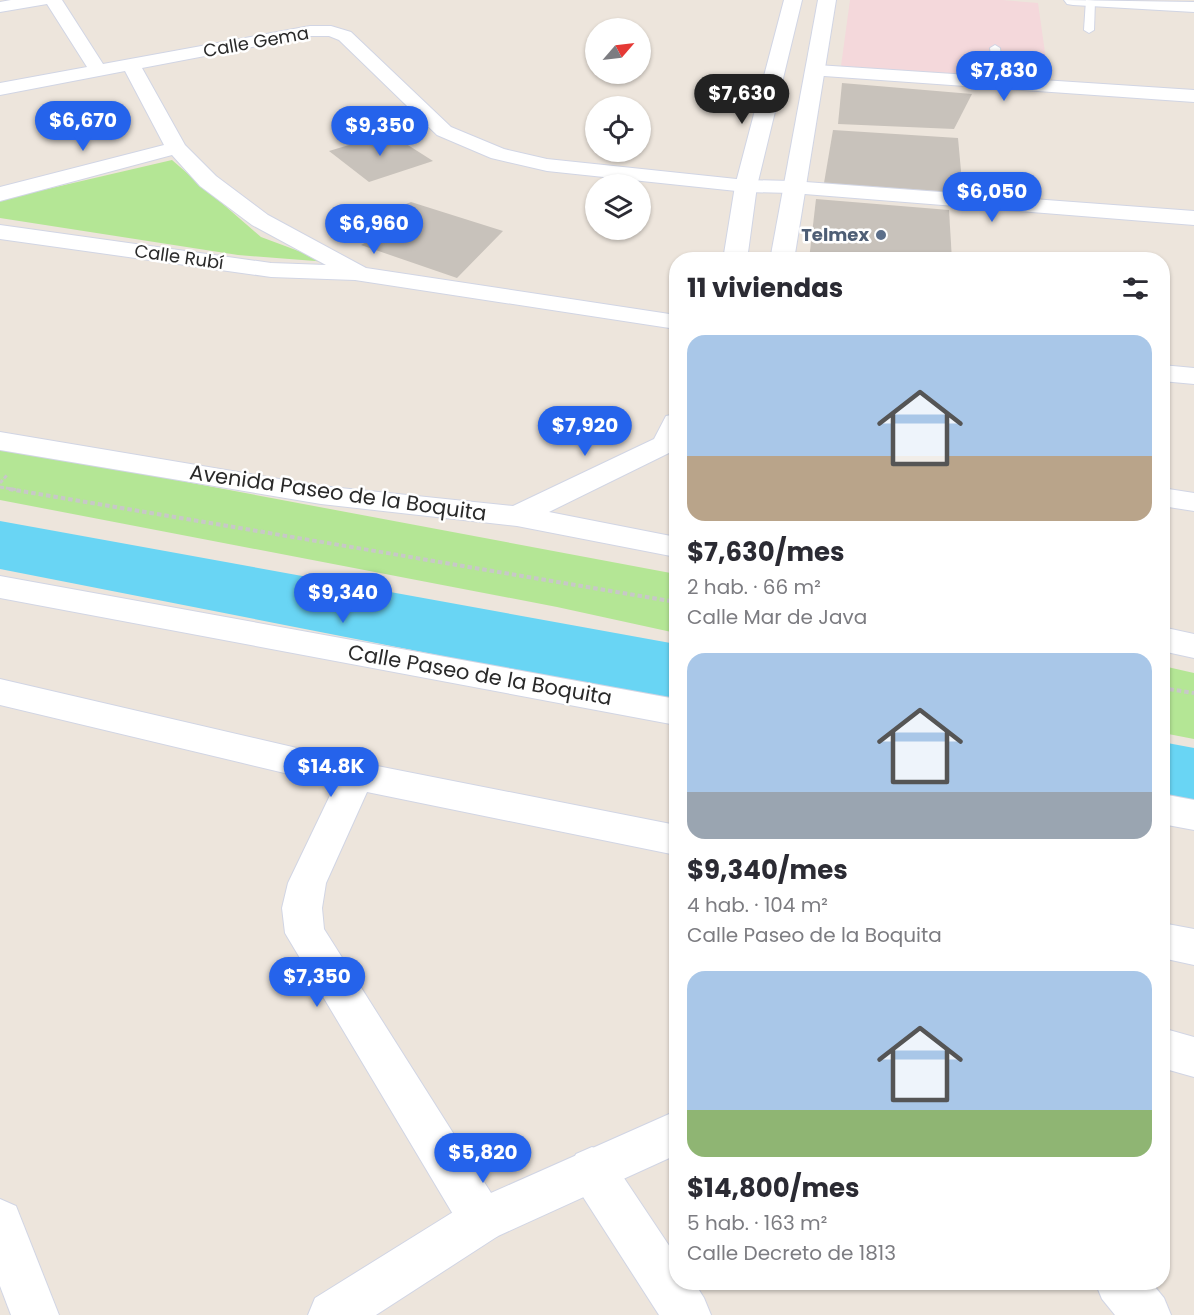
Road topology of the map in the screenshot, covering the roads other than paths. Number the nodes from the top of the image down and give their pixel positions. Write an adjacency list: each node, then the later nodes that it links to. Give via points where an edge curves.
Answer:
1 (40, 0): 6 (street)
2 (53, 0): 14 (street)
3 (794, 0): 9 (street)
4 (827, 0): 10 (street)
5 (1081, 1): 7 (street); 8 (lane)
6 (0, 7)
7 (1194, 8)
8 (1089, 30)
9 (782, 44): 10 (street); 19 (street)
10 (820, 47): 13 (street)
11 (995, 48): 15 (lane)
12 (132, 66): 14 (street, Calle Gema); 18 (street, Calle Rubí); 19 (street, Calle Gema, via 331,31 345,36 444,131 471,144 547,165)
13 (817, 71): 15 (street); 20 (street)
14 (99, 72): 16 (street, Calle Gema)
15 (999, 83): 17 (street)
16 (0, 89)
17 (1194, 96)
18 (176, 148): 21 (street); 26 (street, Calle Rubí, via 208,181 260,220)
19 (746, 186): 20 (street, Calle Gema); 24 (street)
20 (792, 187): 22 (street, Calle Gema); 25 (street)
21 (0, 194)
22 (1194, 218)
23 (0, 232): 26 (street, Calle Rubí, via 271,270)
24 (736, 252)
25 (783, 252)
26 (360, 273): 27 (street, Calle Rubí)
27 (669, 321)
28 (1170, 374): 29 (street)
29 (1194, 376)
30 (0, 441): 34 (street, Avenida Paseo de la Boquita, via 321,495)
31 (669, 441): 34 (street)
32 (1170, 498): 33 (street)
33 (1194, 502)
34 (517, 516): 35 (street, Avenida Paseo de la Boquita)
35 (669, 546)
36 (0, 586): 40 (street, Calle Paseo de la Boquita)
37 (1170, 641): 38 (street)
38 (1194, 646)
39 (0, 692): 41 (street)
40 (669, 711)
41 (357, 776): 44 (street); 51 (street, via 307,883 302,908 305,933)
42 (1170, 810): 43 (street)
43 (1194, 815)
44 (669, 839)
45 (1170, 942): 46 (street)
46 (1194, 947)
47 (1170, 1050): 48 (street)
48 (1194, 1056)
49 (669, 1136): 50 (street)
50 (592, 1170): 51 (street); 53 (street)
51 (482, 1220): 57 (street)
52 (0, 1222): 56 (street)
53 (669, 1288)
54 (671, 1290): 58 (street)
55 (1126, 1290): 59 (street)
56 (35, 1315)
57 (332, 1315)
58 (687, 1315)
59 (1147, 1315)

